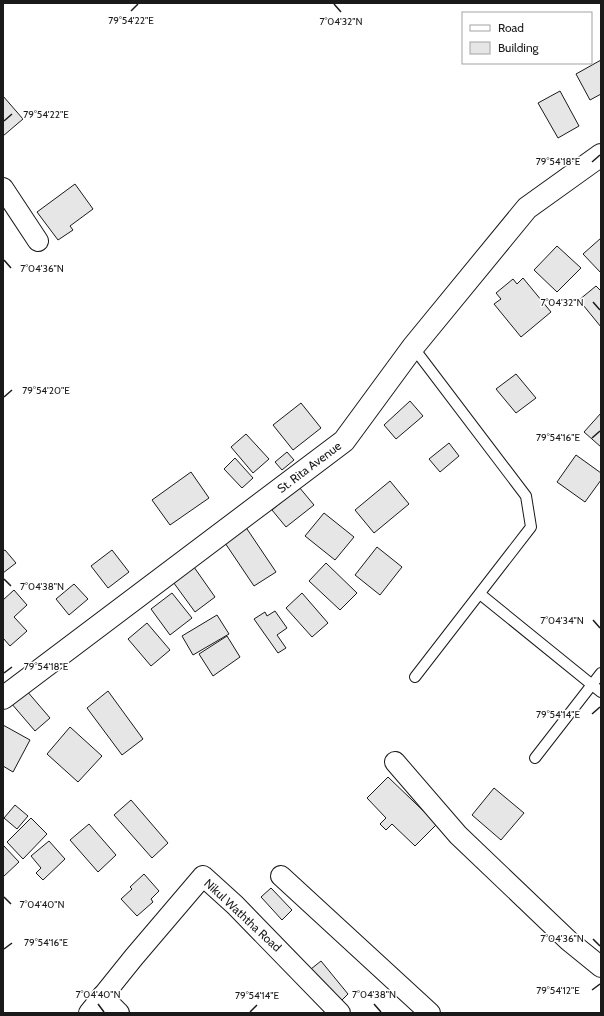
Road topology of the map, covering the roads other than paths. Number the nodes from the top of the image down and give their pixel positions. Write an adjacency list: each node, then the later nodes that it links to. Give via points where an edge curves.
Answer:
1 (601, 155): 4 (street, St. Rita Avenue, via 527,208)
2 (3, 188): 3 (street)
3 (38, 241)
4 (414, 348): 5 (lane, via 526,496 531,527); 10 (street, St. Rita Avenue, via 344,441)
5 (480, 594): 7 (lane); 8 (lane)
6 (601, 672): 8 (lane)
7 (415, 676)
8 (592, 685): 9 (lane); 11 (lane)
9 (601, 692)
10 (3, 698)
11 (535, 758)
12 (395, 762): 14 (street, via 458,835 569,941)
13 (281, 876): 19 (street)
14 (601, 967)
15 (102, 996): 16 (street, Nikul Waththa Road); 17 (street); 18 (street, Nikul Waththa Road, via 204,876 236,905)
16 (89, 1013)
17 (119, 1013)
18 (340, 1013)
19 (430, 1013)

